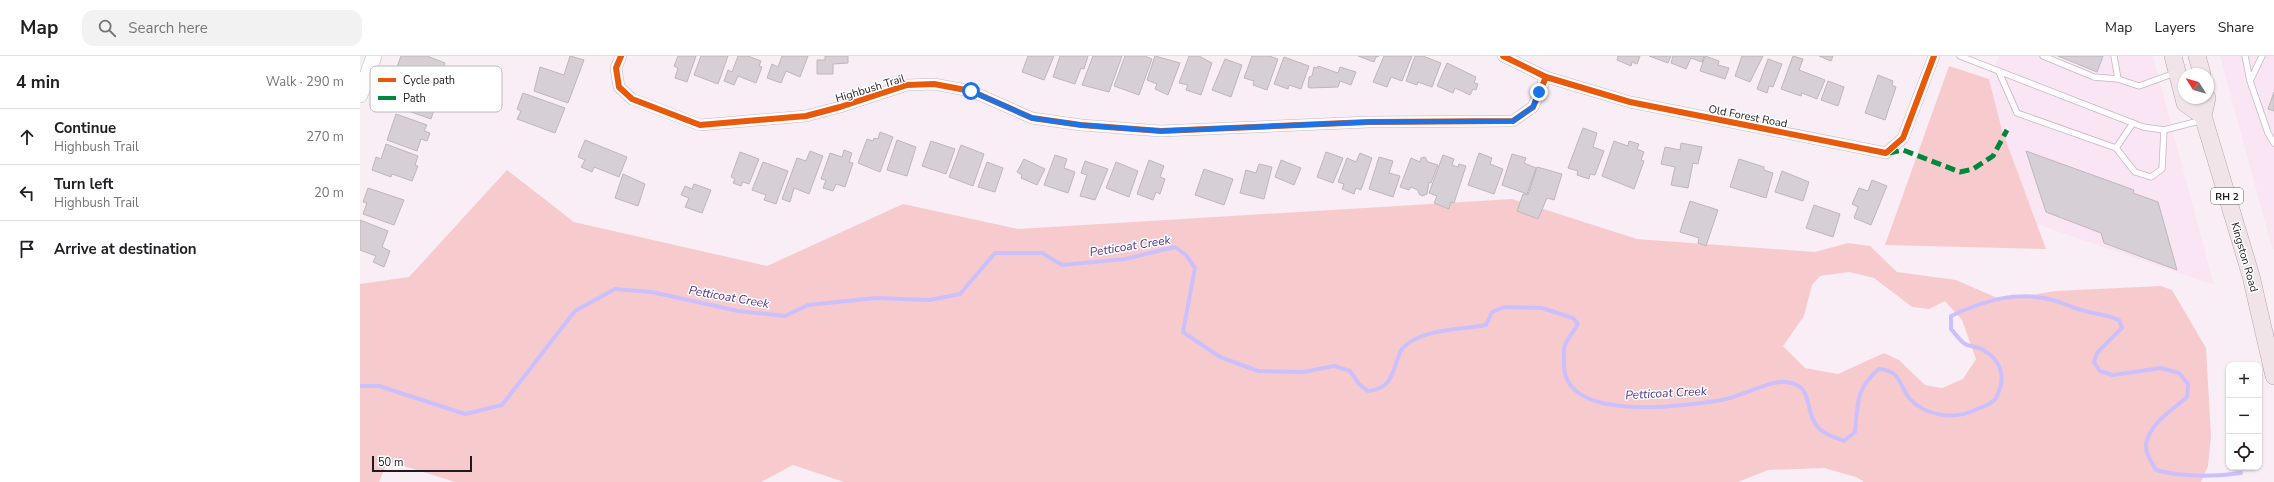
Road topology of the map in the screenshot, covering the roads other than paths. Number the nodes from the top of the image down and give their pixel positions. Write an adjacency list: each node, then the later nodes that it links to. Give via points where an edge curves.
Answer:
1 (374, 56): 12 (street)
2 (620, 56): 17 (street, Highbush Trail, via 616,68 619,87 632,100 700,125 806,116 840,108 907,85 934,84 971,91 1032,118 1081,125 1153,130 1369,122 1513,121 1533,107)
3 (1503, 56): 17 (street, Old Forest Road)
4 (1934, 56): 17 (street, Old Forest Road, via 1903,138 1886,154 1630,102)
5 (1960, 56): 15 (lane)
6 (2043, 56): 18 (lane, via 2094,77)
7 (2114, 56): 18 (lane)
8 (2173, 56): 16 (main road)
9 (2197, 56): 14 (main road)
10 (2245, 56): 19 (lane)
11 (2262, 56): 19 (lane)
12 (370, 66)
13 (370, 67): 20 (street)
14 (2200, 68)
15 (2000, 72): 23 (lane); 28 (lane, via 2017,113)
16 (2177, 73): 18 (lane, via 2139,86); 22 (main road, via 2185,103)
17 (1546, 77)
18 (2118, 79)
19 (2250, 81): 25 (lane)
20 (360, 95)
21 (2206, 104): 22 (main road, Kingston Road / RH 2)
22 (2204, 118): 24 (lane); 29 (main road, Kingston Road / RH 2, via 2251,276)
23 (2133, 123): 24 (lane); 28 (lane)
24 (2164, 130): 28 (lane, via 2162,169 2151,177 2135,172)
25 (2268, 133): 26 (lane); 27 (lane)
26 (2274, 134)
27 (2274, 143)
28 (2116, 148)
29 (2274, 376)

